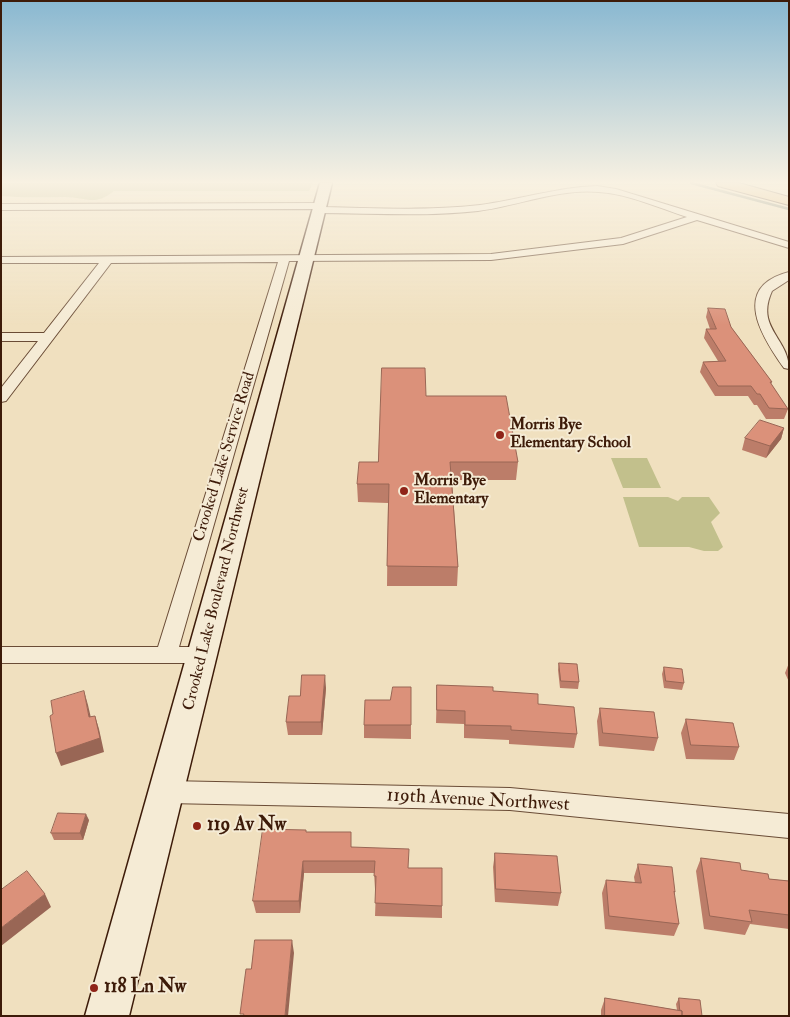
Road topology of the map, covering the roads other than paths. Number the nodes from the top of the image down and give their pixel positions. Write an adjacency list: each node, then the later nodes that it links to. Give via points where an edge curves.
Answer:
1 (308, 230): 5 (street, Crooked Lake Boulevard Northwest)
2 (653, 230): 5 (street, via 623,240 525,255)
3 (741, 230): 4 (street)
4 (789, 245)
5 (295, 259): 7 (street); 14 (street, Crooked Lake Service Road); 15 (street, Crooked Lake Boulevard Northwest)
6 (1, 260): 7 (street)
7 (106, 260): 10 (street)
8 (789, 276): 11 (street, via 772,284 760,306 765,330)
9 (1, 337): 10 (street)
10 (48, 337): 12 (street)
11 (789, 365)
12 (1, 398)
13 (1, 655): 14 (street)
14 (166, 655): 15 (street)
15 (203, 655): 16 (street, Crooked Lake Boulevard Northwest)
16 (167, 792): 17 (street, 119th Avenue Northwest, via 510,799); 18 (street, Crooked Lake Boulevard Northwest)
17 (789, 826)
18 (107, 1016)

